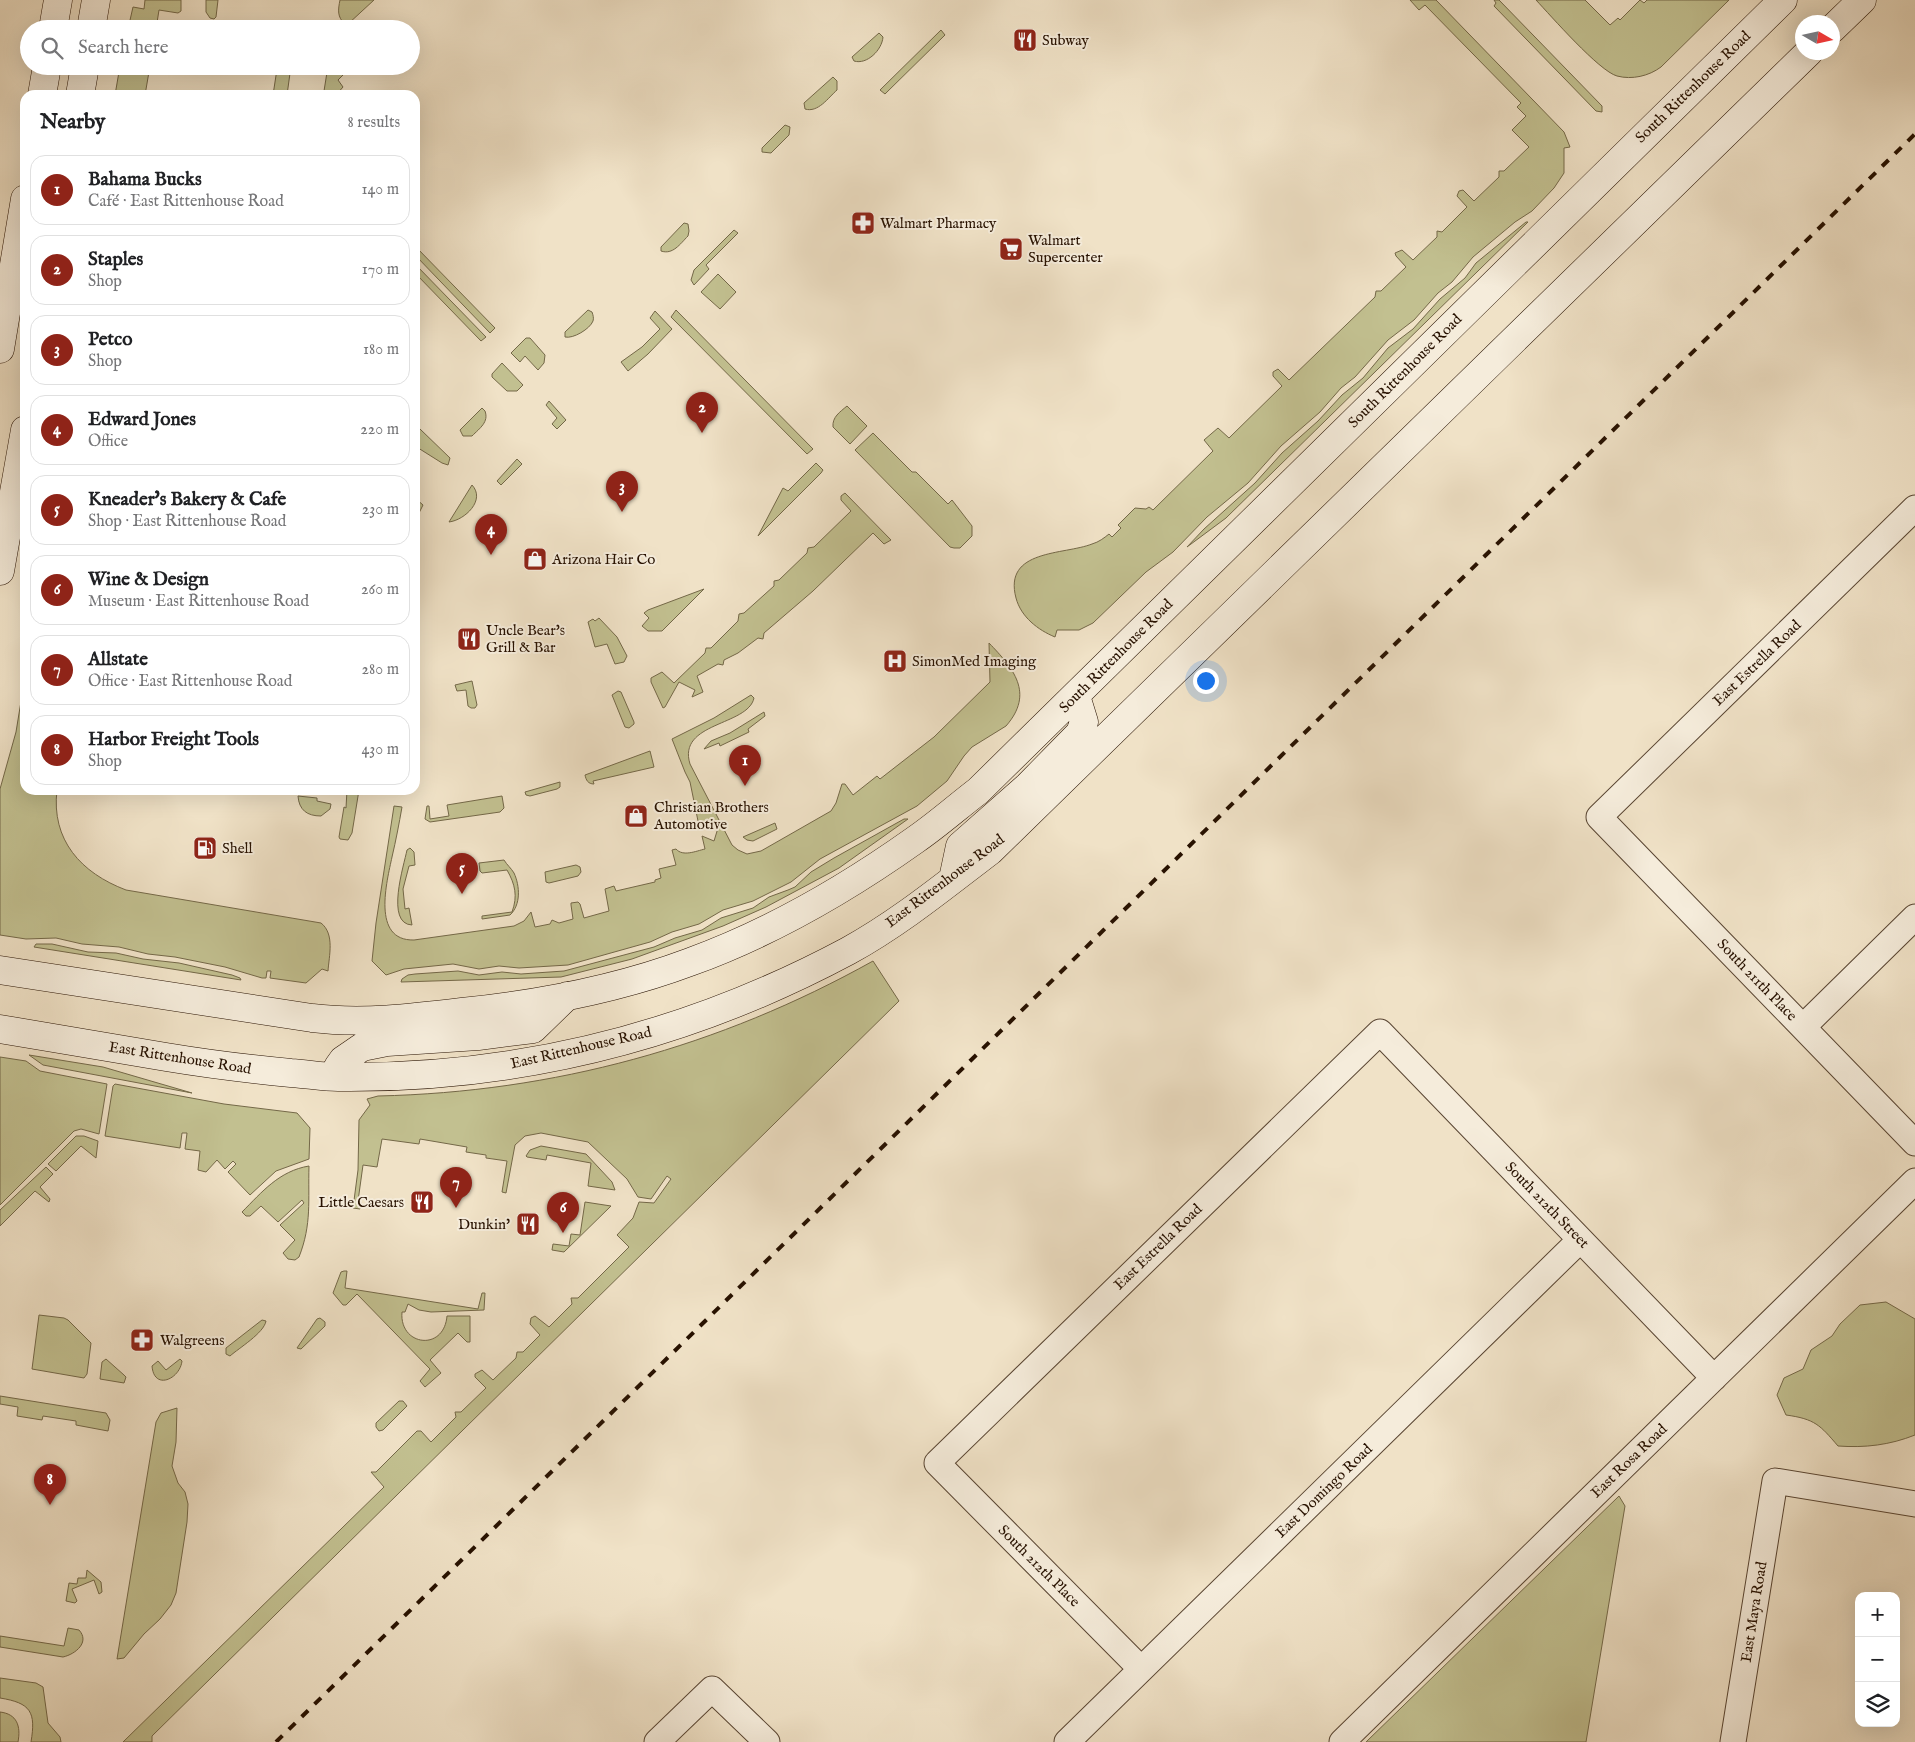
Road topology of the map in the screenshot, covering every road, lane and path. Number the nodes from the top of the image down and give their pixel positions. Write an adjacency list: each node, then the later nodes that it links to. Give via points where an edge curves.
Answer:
1 (58, 0): 5 (main road)
2 (96, 0): 6 (main road)
3 (1783, 0): 19 (main road, South Rittenhouse Road)
4 (1862, 0): 7 (main road)
5 (55, 20)
6 (93, 20)
7 (1840, 22)
8 (1801, 60): 21 (main road, East Rittenhouse Road, via 1061,783 990,851)
9 (45, 75): 11 (main road)
10 (83, 75): 12 (main road)
11 (43, 90)
12 (81, 90)
13 (20, 261): 14 (main road)
14 (18, 286): 15 (main road)
15 (0, 349)
16 (20, 458): 18 (main road)
17 (1915, 508): 20 (street, East Estrella Road)
18 (0, 571)
19 (1076, 696): 21 (main road, via 1084,722 1080,733 1028,786 960,846); 24 (main road, South Rittenhouse Road, via 978,791 916,839 844,887 765,930 690,962)
20 (1599, 817): 25 (street, South 211th Place)
21 (953, 879): 28 (main road, East Rittenhouse Road, via 850,950 759,994 682,1024 531,1063 441,1073)
22 (1915, 917): 25 (street)
23 (0, 970): 24 (main road, via 336,1021 395,1020)
24 (567, 996): 28 (main road, via 533,1028 362,1047 343,1060)
25 (1803, 1027): 29 (street, South 211th Place)
26 (0, 1029): 28 (main road, East Rittenhouse Road, via 240,1069)
27 (1380, 1032): 31 (street, South 212th Street); 33 (street, East Estrella Road)
28 (337, 1077)
29 (1915, 1144)
30 (1915, 1180): 32 (street, East Rosa Road)
31 (1580, 1240): 32 (street, South 212th Street); 35 (street, East Domingo Road)
32 (1714, 1378): 39 (street, East Rosa Road)
33 (937, 1463): 35 (street, South 212th Place)
34 (1915, 1504): 40 (street, East Maya Road, via 1775,1481)
35 (1141, 1669): 38 (street, East Domingo Road)
36 (657, 1742): 37 (street, via 712,1688)
37 (767, 1742)
38 (1067, 1742)
39 (1342, 1742)
40 (1733, 1742)

